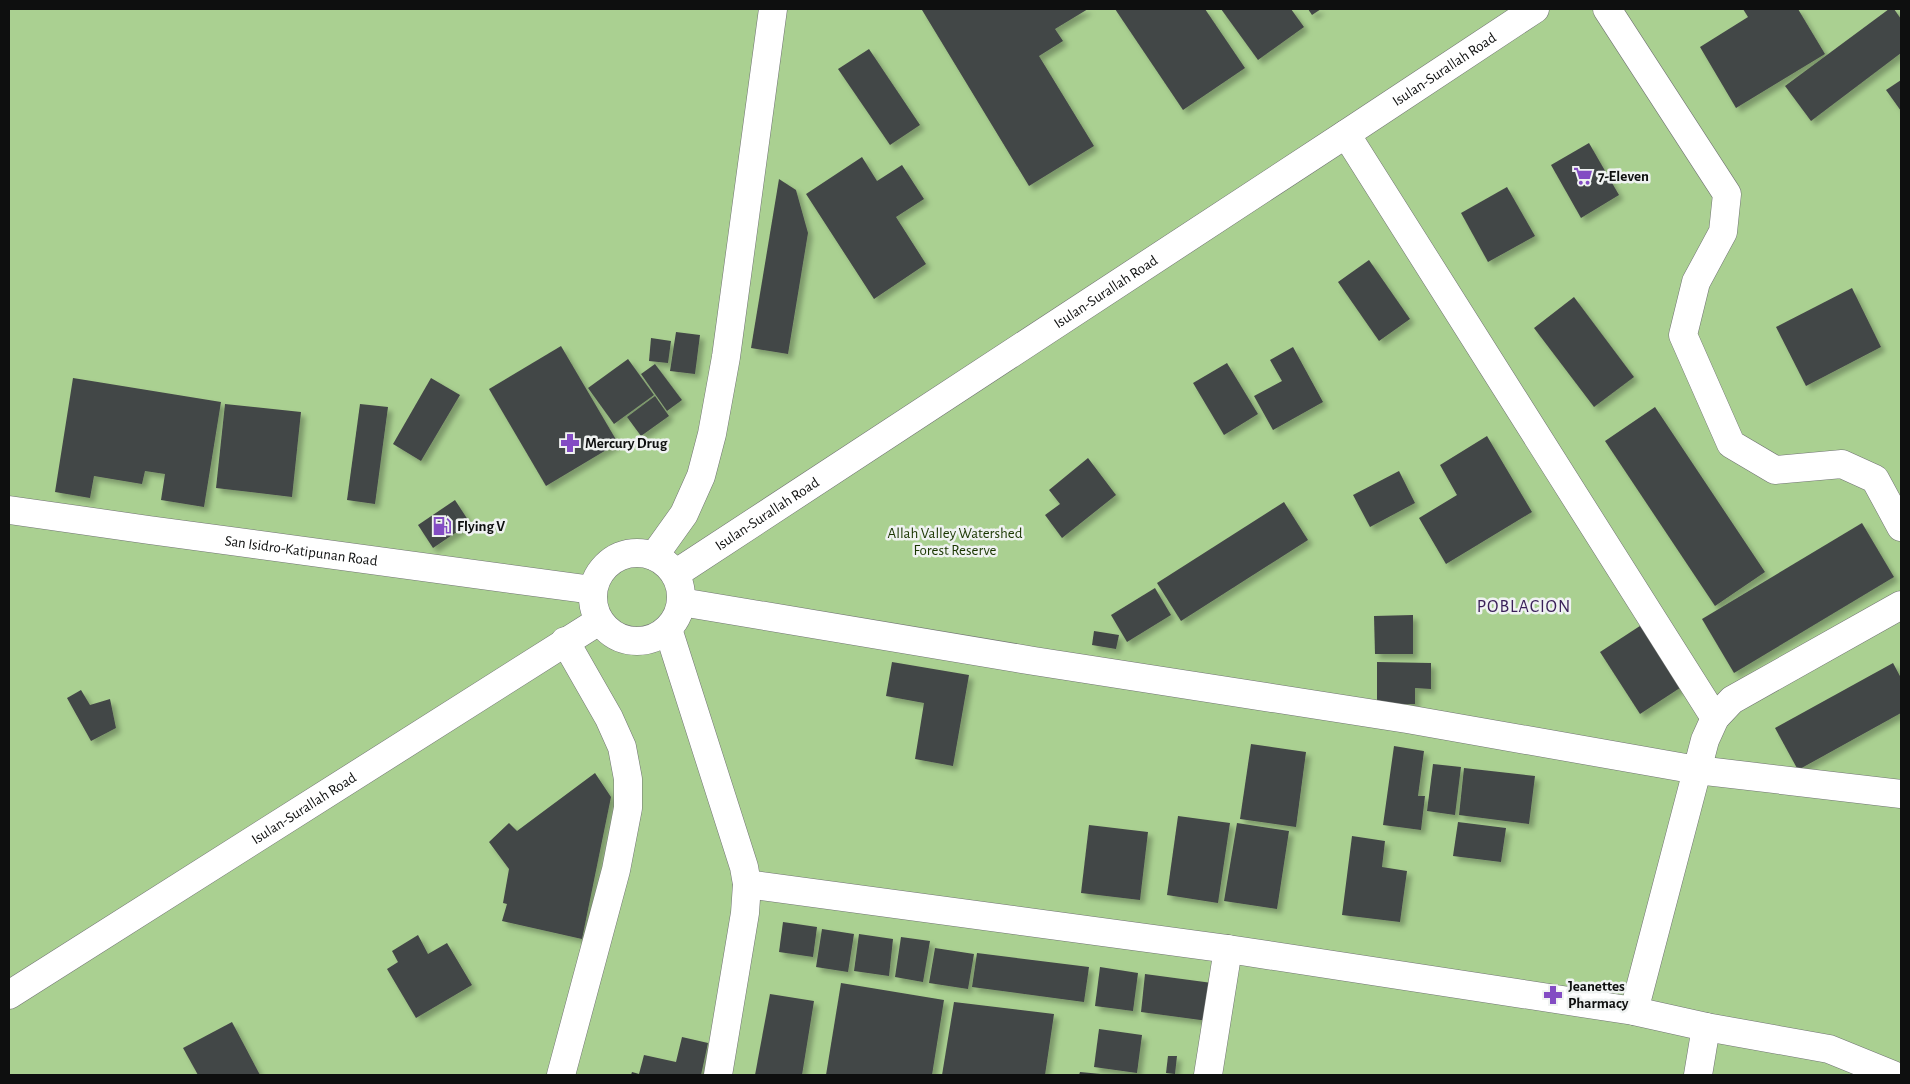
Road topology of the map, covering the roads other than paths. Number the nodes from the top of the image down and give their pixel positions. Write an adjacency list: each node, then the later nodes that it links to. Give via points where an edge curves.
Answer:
1 (773, 9): 7 (main road, via 712,434 701,476 684,514)
2 (1535, 9): 4 (main road, Isulan-Surallah Road)
3 (1607, 9): 6 (main road, via 1727,194 1723,232 1696,282 1683,335 1731,444 1775,470 1842,464 1875,479)
4 (1346, 134): 8 (main road, Isulan-Surallah Road); 15 (main road)
5 (9, 510): 9 (main road, San Isidro-Katipunan Road)
6 (1901, 527)
7 (654, 556): 8 (main road); 9 (main road, via 641,553 615,558 596,577)
8 (675, 574): 10 (main road)
9 (593, 590): 12 (main road, via 593,606)
10 (681, 602): 13 (main road); 16 (main road, via 1407,719)
11 (1901, 605): 15 (main road, via 1732,700)
12 (598, 621): 13 (main road, via 615,636 637,642 659,636); 14 (main road, Isulan-Surallah Road)
13 (668, 629): 18 (main road)
14 (565, 641): 20 (main road, Isulan-Surallah Road); 23 (main road, via 622,747 628,779 628,808 616,870)
15 (1715, 718): 16 (main road)
16 (1697, 770): 17 (main road); 21 (main road)
17 (1901, 794)
18 (747, 884): 19 (main road); 24 (main road)
19 (1228, 949): 21 (main road); 25 (main road)
20 (9, 995)
21 (1634, 1011): 22 (main road)
22 (1706, 1027): 26 (main road); 27 (main road, via 1829,1049)
23 (561, 1075)
24 (718, 1075)
25 (1208, 1075)
26 (1698, 1075)
27 (1892, 1075)

